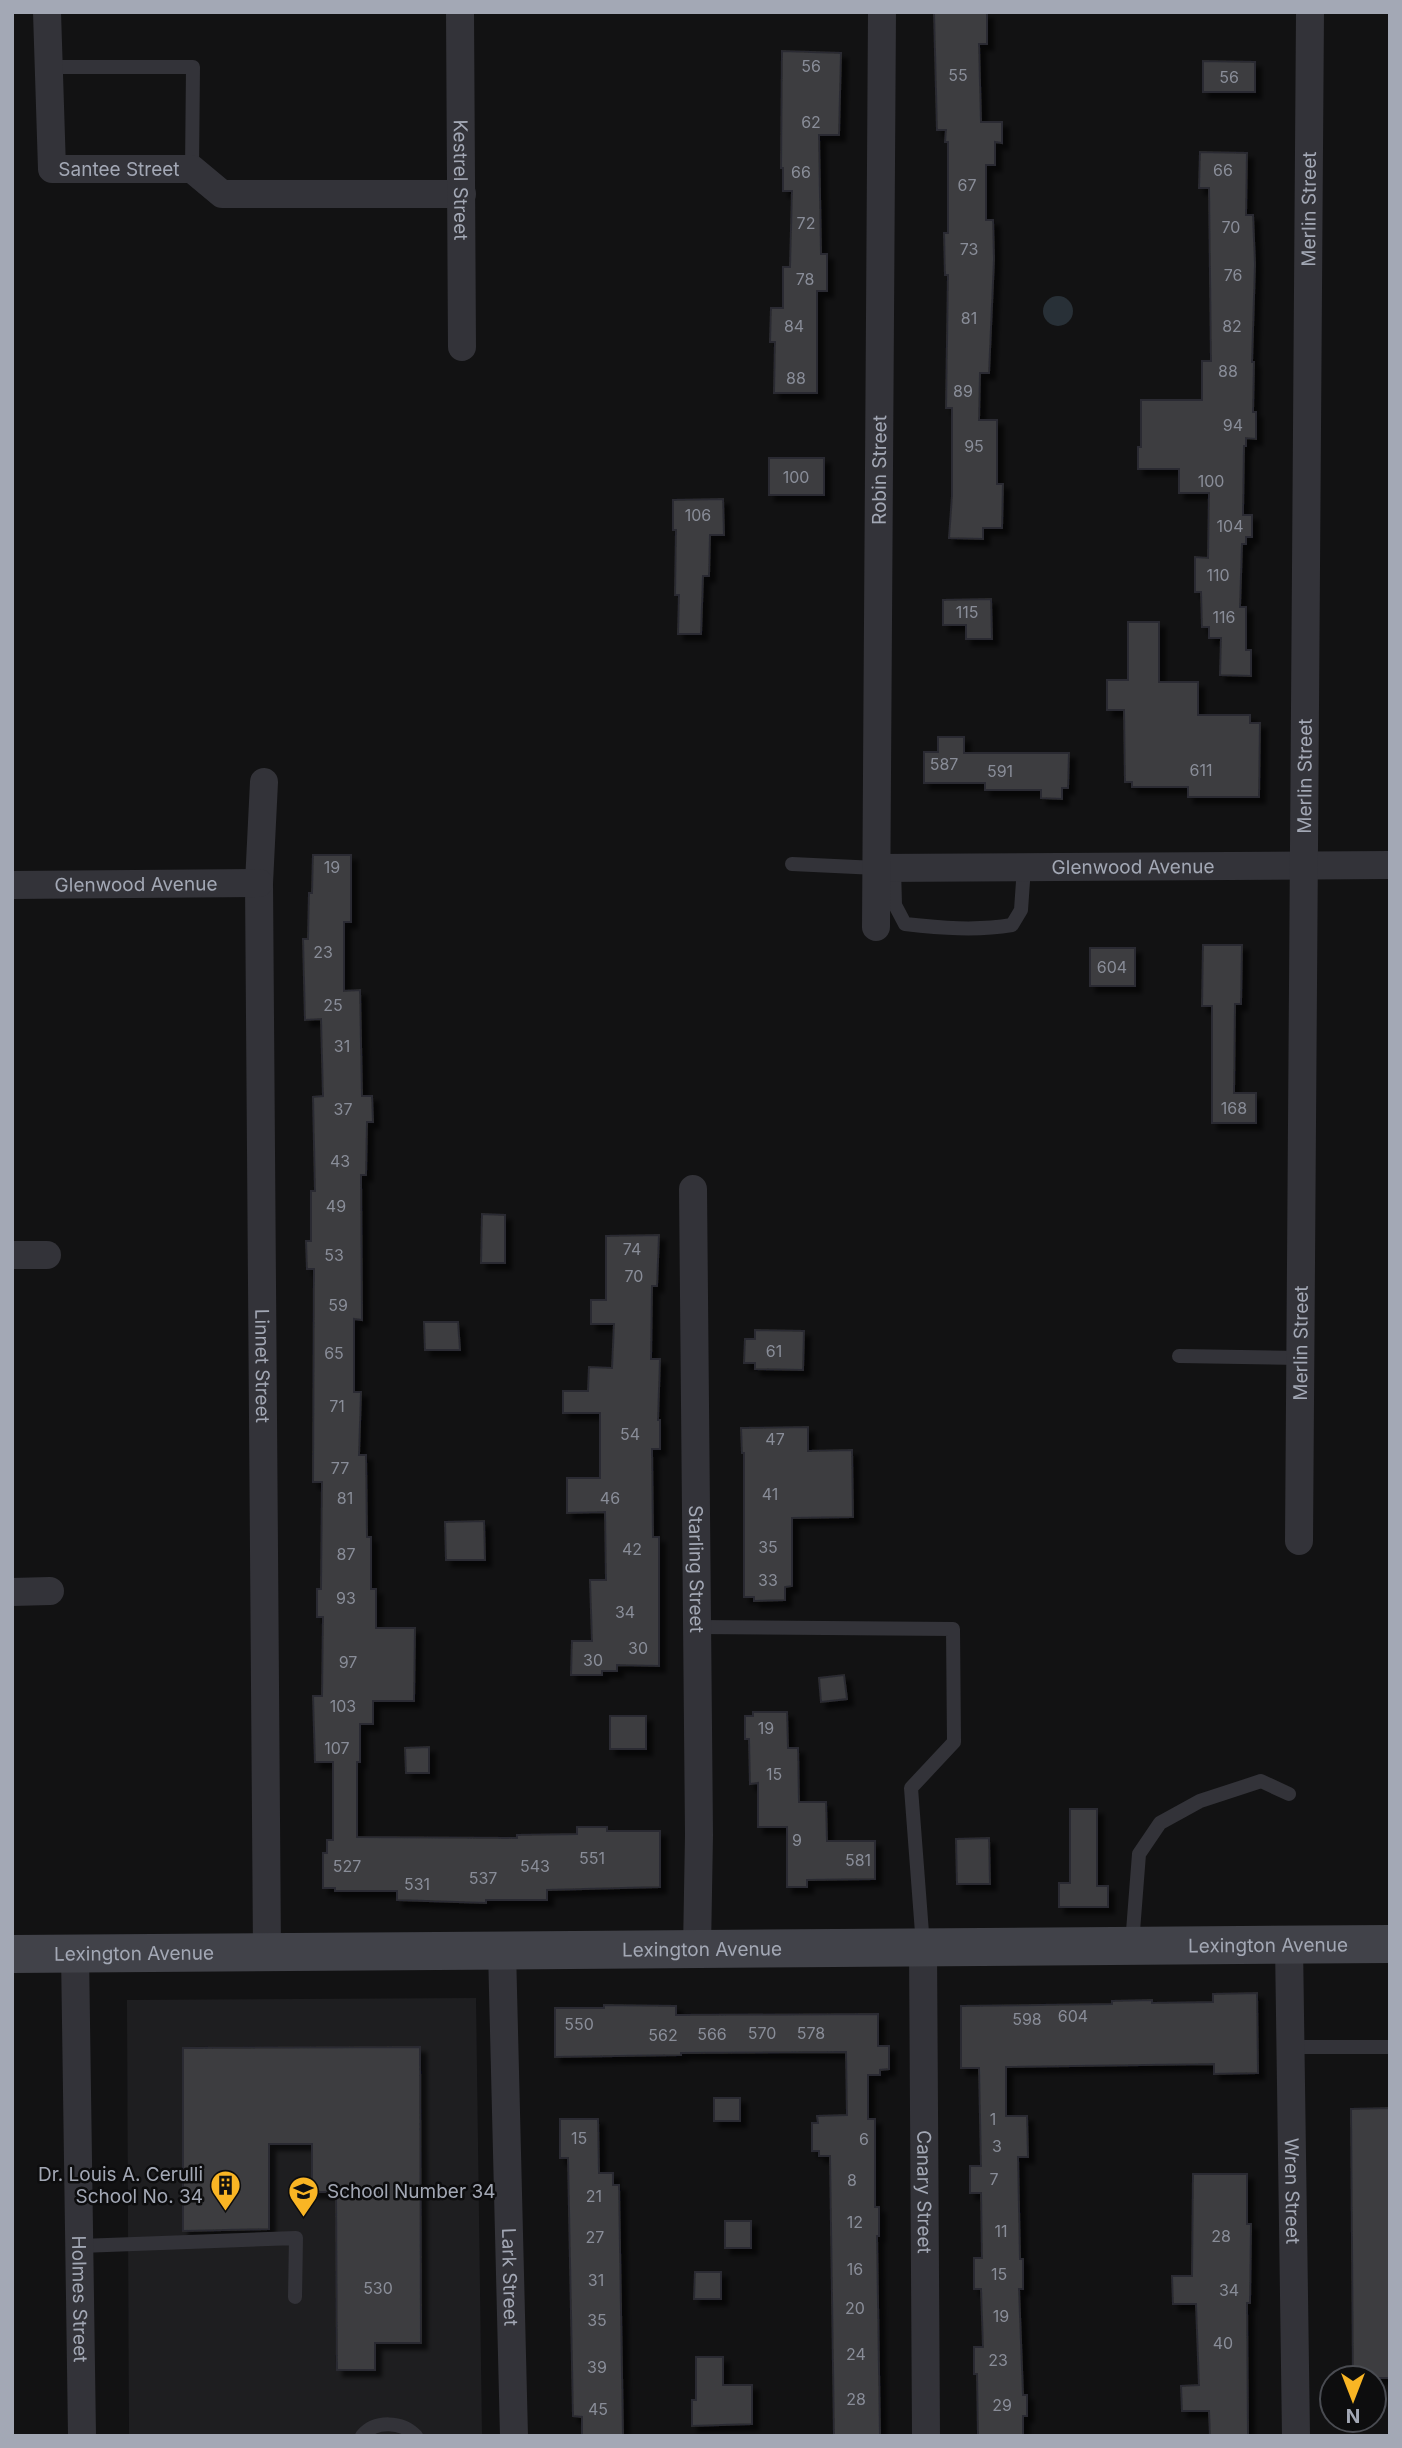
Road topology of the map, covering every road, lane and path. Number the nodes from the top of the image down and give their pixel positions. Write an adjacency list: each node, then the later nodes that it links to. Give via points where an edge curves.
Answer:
1 (47, 12): 5 (street, Santee Street)
2 (460, 12): 7 (street, Kestrel Street)
3 (882, 12): 13 (street, Robin Street)
4 (1310, 12): 12 (street, Merlin Street)
5 (48, 67): 6 (street, Santee Street, via 52,169); 6 (lane, via 193,67)
6 (192, 169): 7 (street, Santee Street, via 222,194)
7 (461, 194): 8 (street, Kestrel Street)
8 (462, 347)
9 (264, 782): 15 (street, Linnet Street)
10 (792, 864): 13 (lane)
11 (1390, 865): 12 (street, Glenwood Avenue)
12 (1304, 866): 14 (street, Glenwood Avenue); 22 (street, Merlin Street)
13 (886, 867): 14 (street, Glenwood Avenue); 14 (lane, via 894,905 905,924 994,928 1012,925 1021,910); 17 (street, Robin Street)
14 (1024, 867)
15 (260, 883): 16 (street, Glenwood Avenue); 34 (street, Linnet Street)
16 (12, 885)
17 (876, 927)
18 (693, 1189): 26 (street, Starling Street)
19 (12, 1255): 20 (street)
20 (47, 1255)
21 (1180, 1356): 22 (lane)
22 (1300, 1358): 23 (street, Merlin Street)
23 (1299, 1542)
24 (50, 1591): 25 (street)
25 (12, 1592)
26 (697, 1628): 31 (lane, via 953,1629 954,1742 911,1788); 32 (street, Starling Street)
27 (1289, 1794): 30 (lane, via 1261,1781 1200,1801 1160,1823 1139,1854)
28 (1289, 1944): 29 (main road, Lexington Avenue); 30 (main road, Lexington Avenue); 37 (street, Wren Street)
29 (1390, 1944)
30 (1132, 1946): 31 (main road, Lexington Avenue)
31 (923, 1947): 32 (main road, Lexington Avenue); 45 (street, Canary Street)
32 (697, 1949): 33 (main road, Lexington Avenue)
33 (502, 1950): 34 (main road, Lexington Avenue); 44 (street, Lark Street)
34 (267, 1952): 35 (main road, Lexington Avenue)
35 (75, 1953): 36 (main road, Lexington Avenue); 39 (street, Holmes Street)
36 (12, 1954)
37 (1290, 2047): 38 (lane); 46 (street, Wren Street)
38 (1390, 2047)
39 (80, 2246): 40 (lane, via 296,2238); 41 (street, Holmes Street)
40 (295, 2297)
41 (82, 2436)
42 (362, 2436): 43 (lane, via 368,2429 396,2423)
43 (416, 2436)
44 (514, 2436)
45 (926, 2436)
46 (1296, 2436)

